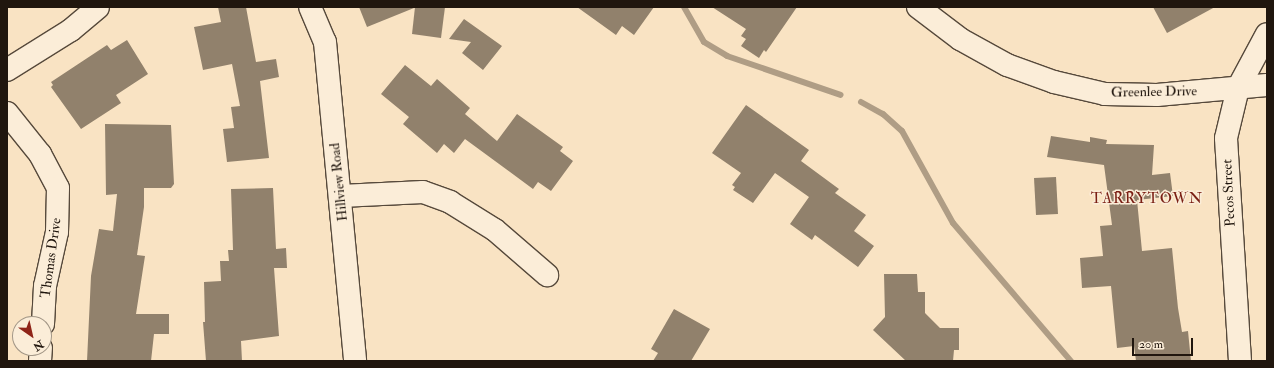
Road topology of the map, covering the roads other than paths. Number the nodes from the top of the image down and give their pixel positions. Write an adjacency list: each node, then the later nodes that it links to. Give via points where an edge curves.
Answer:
1 (98, 7): 5 (street, via 71,30)
2 (310, 7): 9 (street, Hillview Road, via 325,42)
3 (918, 7): 7 (street, Greenlee Drive, via 960,38 1001,61 1054,82 1105,94 1157,95)
4 (1267, 34): 7 (street, Pecos Street)
5 (7, 70)
6 (1267, 85): 7 (street, Greenlee Drive)
7 (1238, 88): 13 (street, Pecos Street, via 1226,138)
8 (7, 113): 11 (street, Thomas Drive, via 40,154 58,188 57,232 45,286)
9 (341, 196): 10 (street, via 423,192 450,202 495,230); 12 (street, Hillview Road)
10 (547, 275)
11 (43, 316)
12 (355, 361)
13 (1240, 361)

